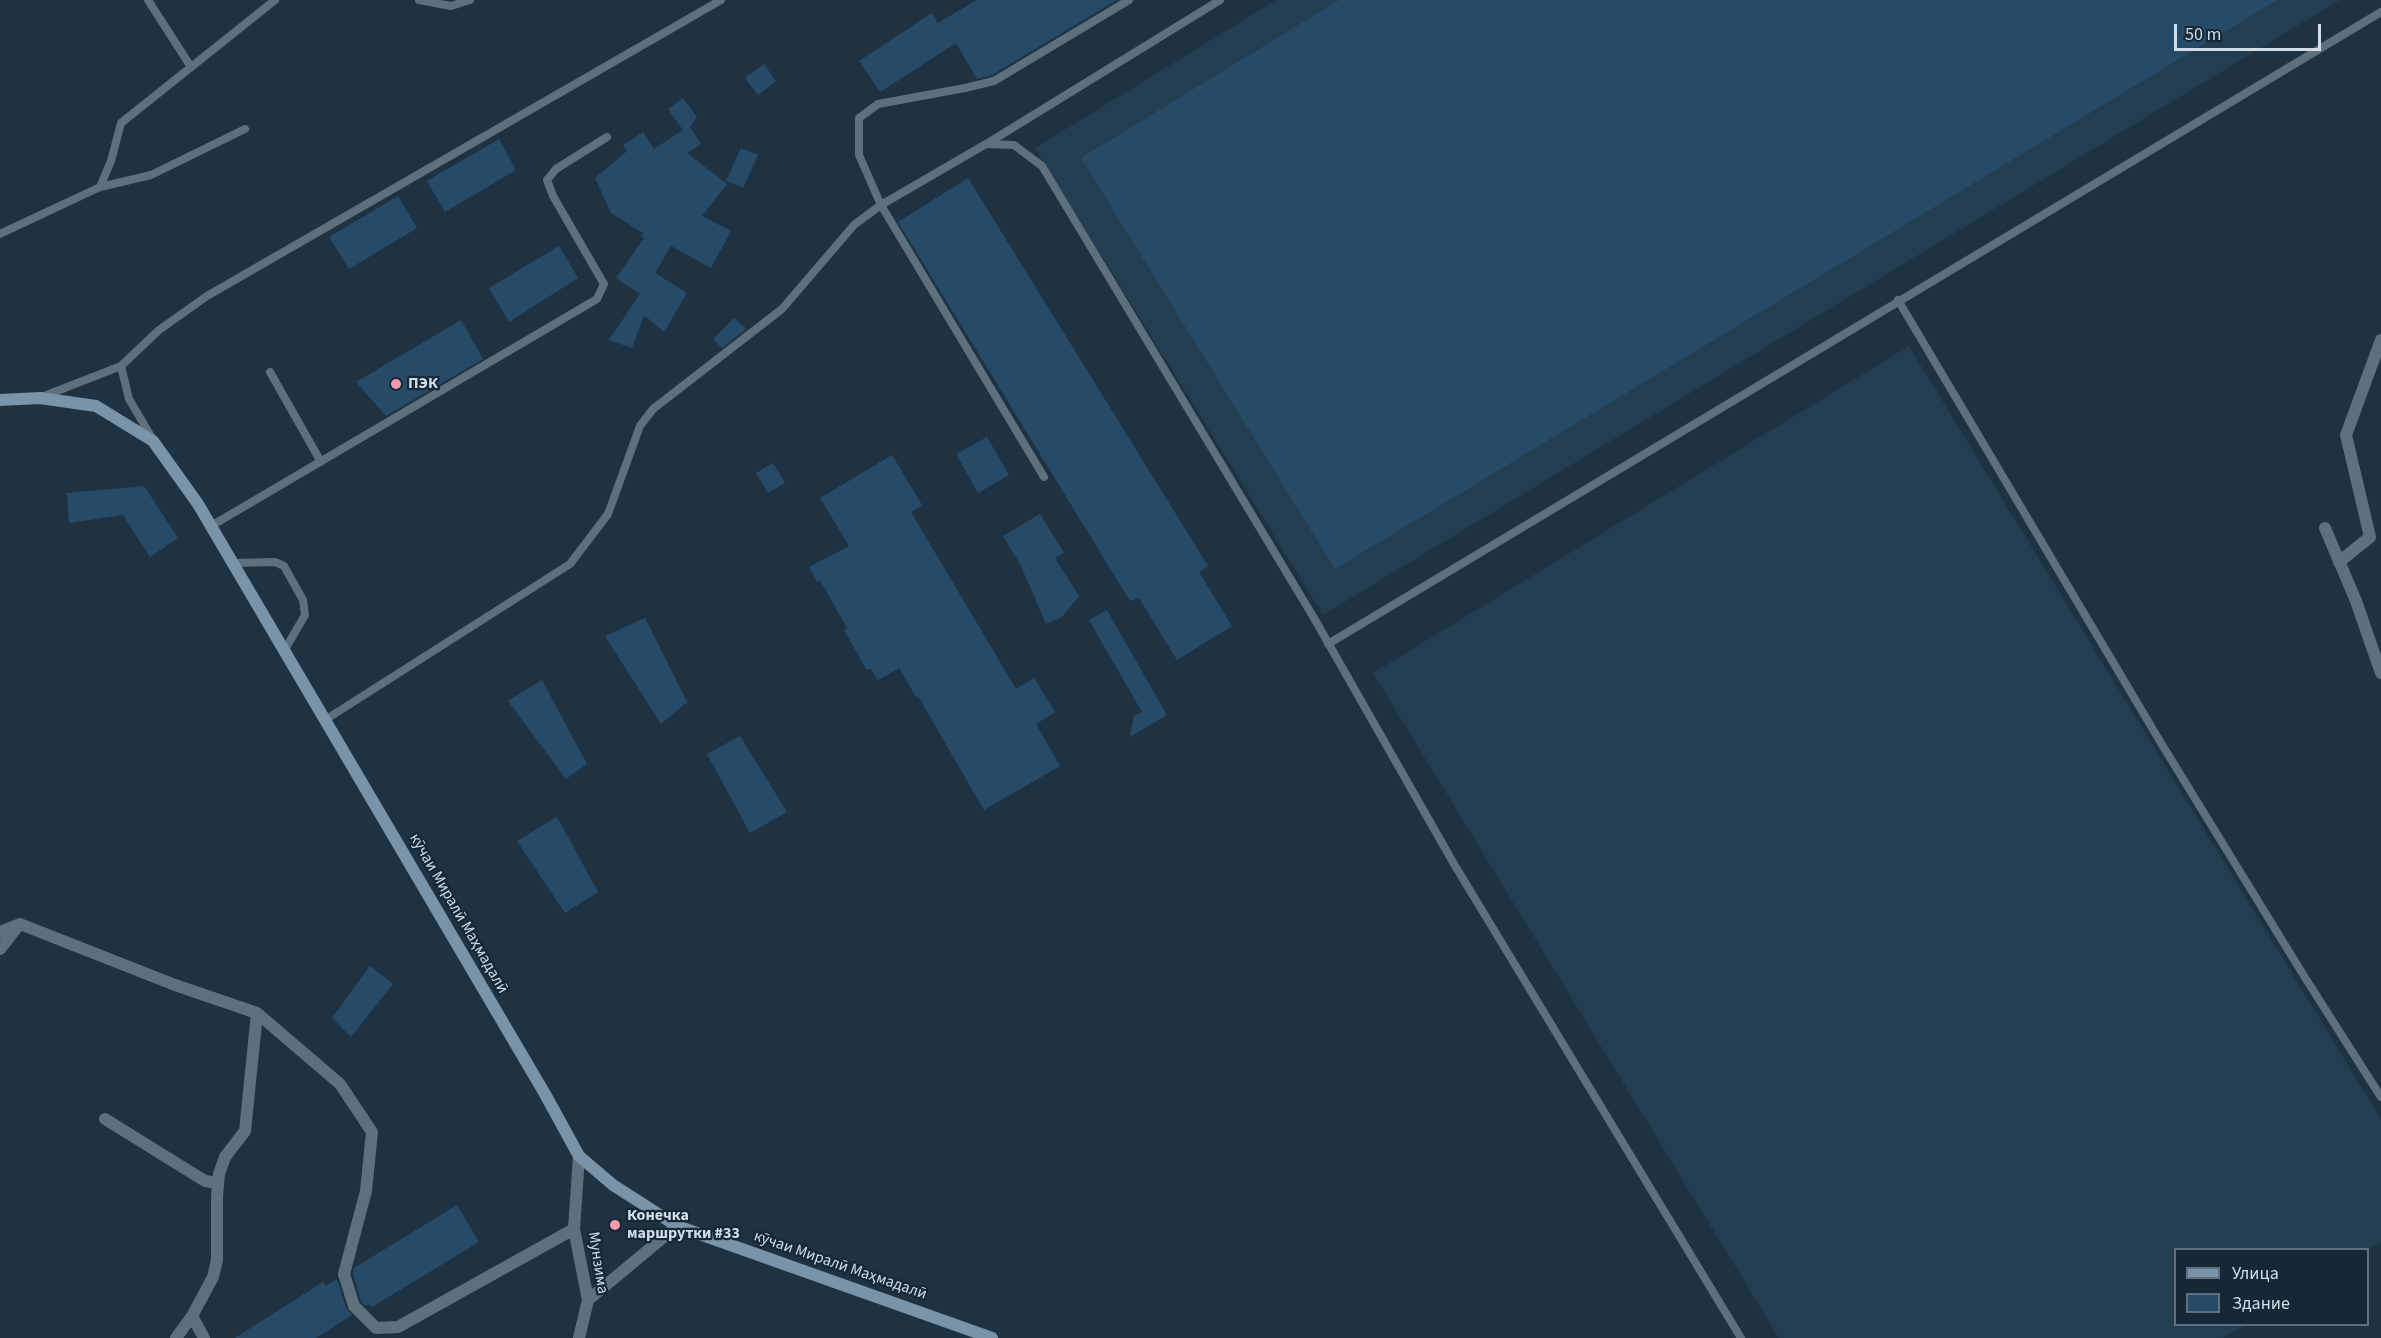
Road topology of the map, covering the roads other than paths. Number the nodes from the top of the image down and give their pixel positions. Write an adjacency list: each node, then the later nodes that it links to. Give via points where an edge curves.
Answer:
1 (148, 0): 9 (lane)
2 (275, 0): 9 (lane)
3 (419, 0): 4 (lane, via 451,6)
4 (470, 0)
5 (721, 0): 18 (lane, via 207,296 159,330)
6 (1128, 0): 14 (lane, via 994,81 870,108 859,118 859,155)
7 (1220, 0): 12 (lane)
8 (2381, 12): 16 (lane)
9 (190, 67): 13 (lane, via 121,123)
10 (245, 129): 13 (lane, via 151,175)
11 (607, 137): 23 (lane, via 556,169 547,180 604,284 597,299)
12 (986, 144): 14 (lane); 29 (lane, via 1014,144 1042,166)
13 (100, 187): 15 (lane)
14 (881, 205): 24 (lane); 32 (lane, via 854,225 782,309 652,409 640,426 608,514 570,564)
15 (0, 234)
16 (1898, 300): 29 (lane); 37 (lane, via 2162,743)
17 (2381, 340): 27 (street, via 2346,435 2370,537)
18 (121, 366): 20 (lane); 22 (lane, via 129,399)
19 (270, 372): 23 (lane)
20 (40, 398): 21 (street, кӯчаи Миралӣ Маҳмадалӣ); 22 (street, кӯчаи Миралӣ Маҳмадалӣ, via 96,406)
21 (0, 400)
22 (153, 441): 25 (street, кӯчаи Миралӣ Маҳмадалӣ)
23 (321, 462): 25 (lane)
24 (1044, 477)
25 (211, 526): 28 (street, кӯчаи Миралӣ Маҳмадалӣ)
26 (2325, 528): 27 (street)
27 (2339, 562): 31 (street)
28 (233, 563): 30 (street, кӯчаи Миралӣ Маҳмадалӣ); 30 (lane, via 275,562 284,566 303,600 305,615)
29 (1328, 644): 51 (lane, via 1455,864)
30 (284, 651): 32 (street, кӯчаи Миралӣ Маҳмадалӣ)
31 (2381, 673)
32 (325, 720): 39 (street, кӯчаи Миралӣ Маҳмадалӣ)
33 (20, 924): 34 (street); 35 (street); 36 (street)
34 (0, 932)
35 (0, 949)
36 (257, 1013): 40 (street, via 245,1131 225,1157); 45 (street, via 340,1084 372,1132 366,1191 344,1274 354,1306 376,1328)
37 (2381, 1097)
38 (105, 1119): 40 (street, via 205,1181)
39 (579, 1156): 41 (street, кӯчаи Миралӣ Маҳмадалӣ, via 613,1185); 42 (street, Мунзима)
40 (218, 1184): 44 (street, via 217,1260 213,1277)
41 (677, 1226): 43 (street); 50 (street, кӯчаи Миралӣ Маҳмадалӣ)
42 (574, 1229): 43 (street, Мунзима); 45 (street)
43 (588, 1300): 49 (street, Мунзима)
44 (192, 1316): 46 (street); 47 (street)
45 (398, 1327): 48 (street)
46 (176, 1338)
47 (204, 1338)
48 (381, 1338)
49 (579, 1338)
50 (992, 1338)
51 (1741, 1338)

